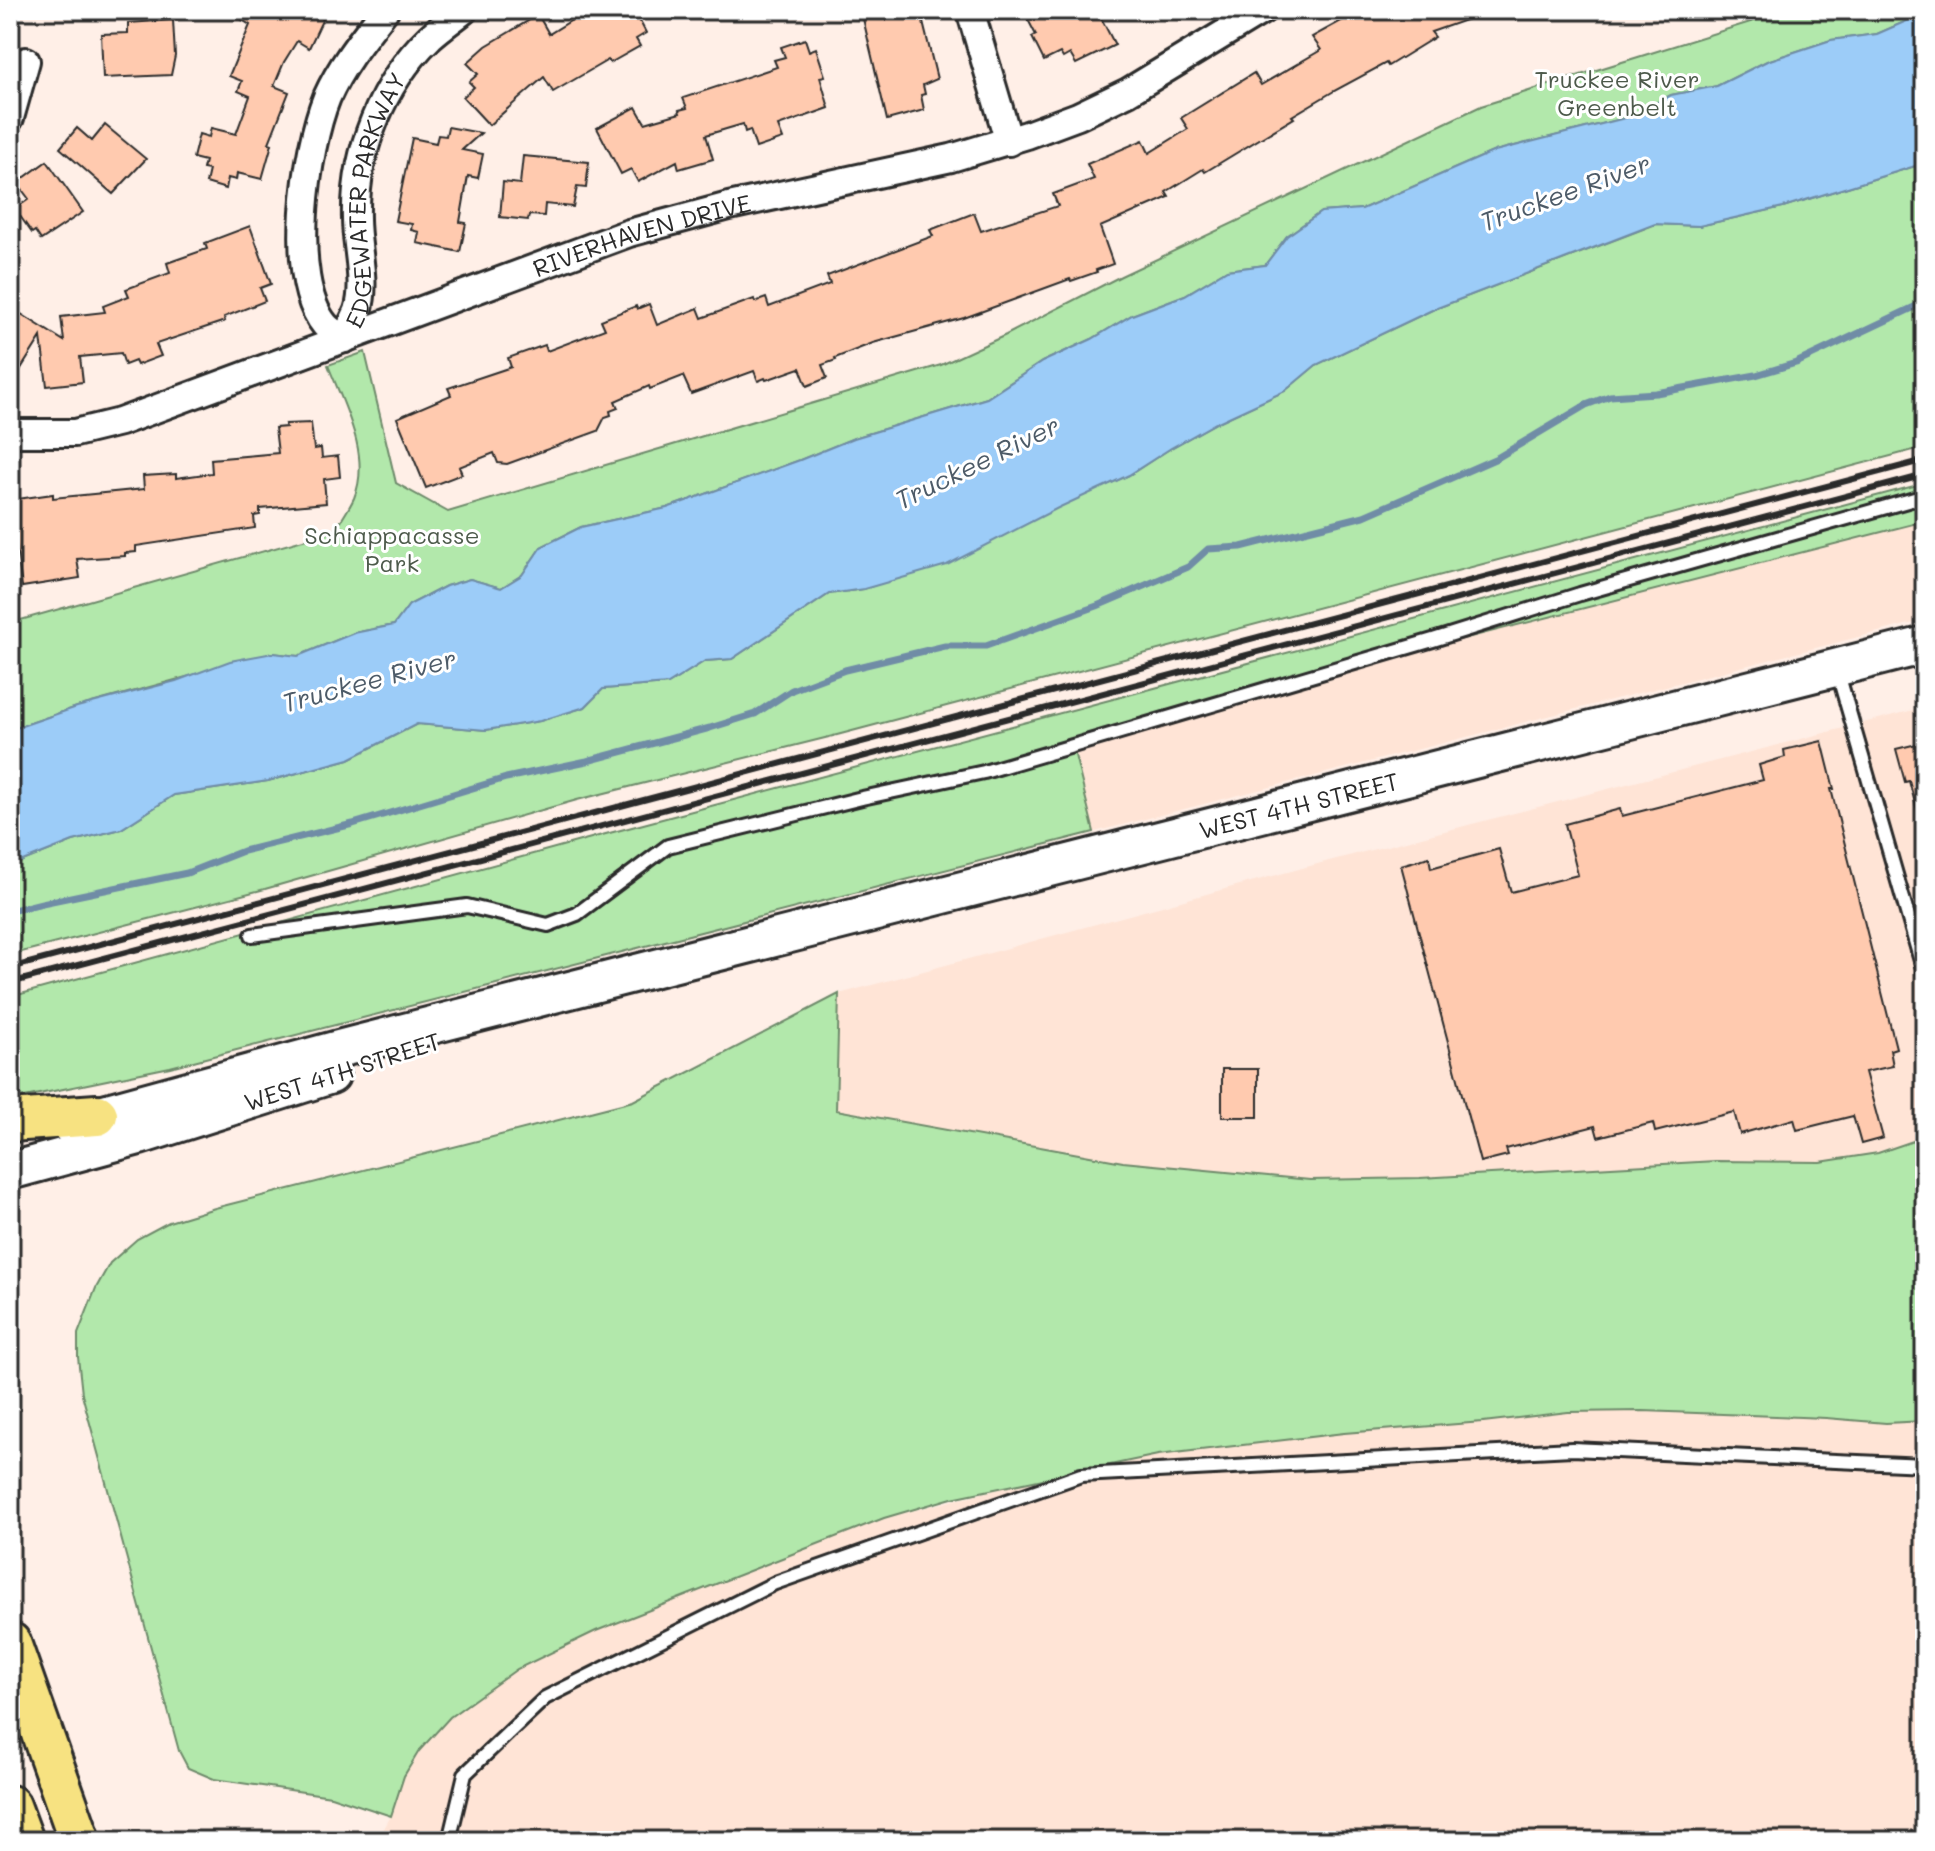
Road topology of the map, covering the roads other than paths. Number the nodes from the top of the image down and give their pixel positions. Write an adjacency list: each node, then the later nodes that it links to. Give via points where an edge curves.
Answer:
1 (385, 10): 8 (street, EDGEWATER PARKWAY, via 353,50 327,96 311,151 305,200 304,252 311,298 326,327)
2 (464, 10): 8 (street, EDGEWATER PARKWAY, via 430,37 404,68 367,139 355,206 361,295)
3 (970, 10): 7 (street)
4 (1263, 10): 7 (street, RIVERHAVEN DRIVE, via 1128,92)
5 (26, 61): 6 (street)
6 (10, 118)
7 (1009, 142): 8 (street, RIVERHAVEN DRIVE, via 629,233)
8 (345, 339): 9 (street, RIVERHAVEN DRIVE, via 120,422 75,433)
9 (10, 433)
10 (1925, 496): 13 (lane, via 984,772 668,846 577,914 548,925 467,906)
11 (1925, 645): 12 (main road, WEST 4TH STREET)
12 (1836, 668): 14 (main road, WEST 4TH STREET); 15 (lane)
13 (252, 935)
14 (671, 966): 16 (main road, WEST 4TH STREET); 19 (main road, WEST 4TH STREET, via 139,1136)
15 (1925, 975)
16 (97, 1115): 17 (main road); 18 (main road, WEST 4TH STREET)
17 (10, 1121)
18 (10, 1138)
19 (10, 1171)
20 (1925, 1465): 25 (lane, via 1572,1449 1081,1475 775,1583 545,1698 465,1774)
21 (10, 1643): 24 (main road)
22 (10, 1806): 23 (main road)
23 (23, 1841)
24 (80, 1841)
25 (449, 1841)

